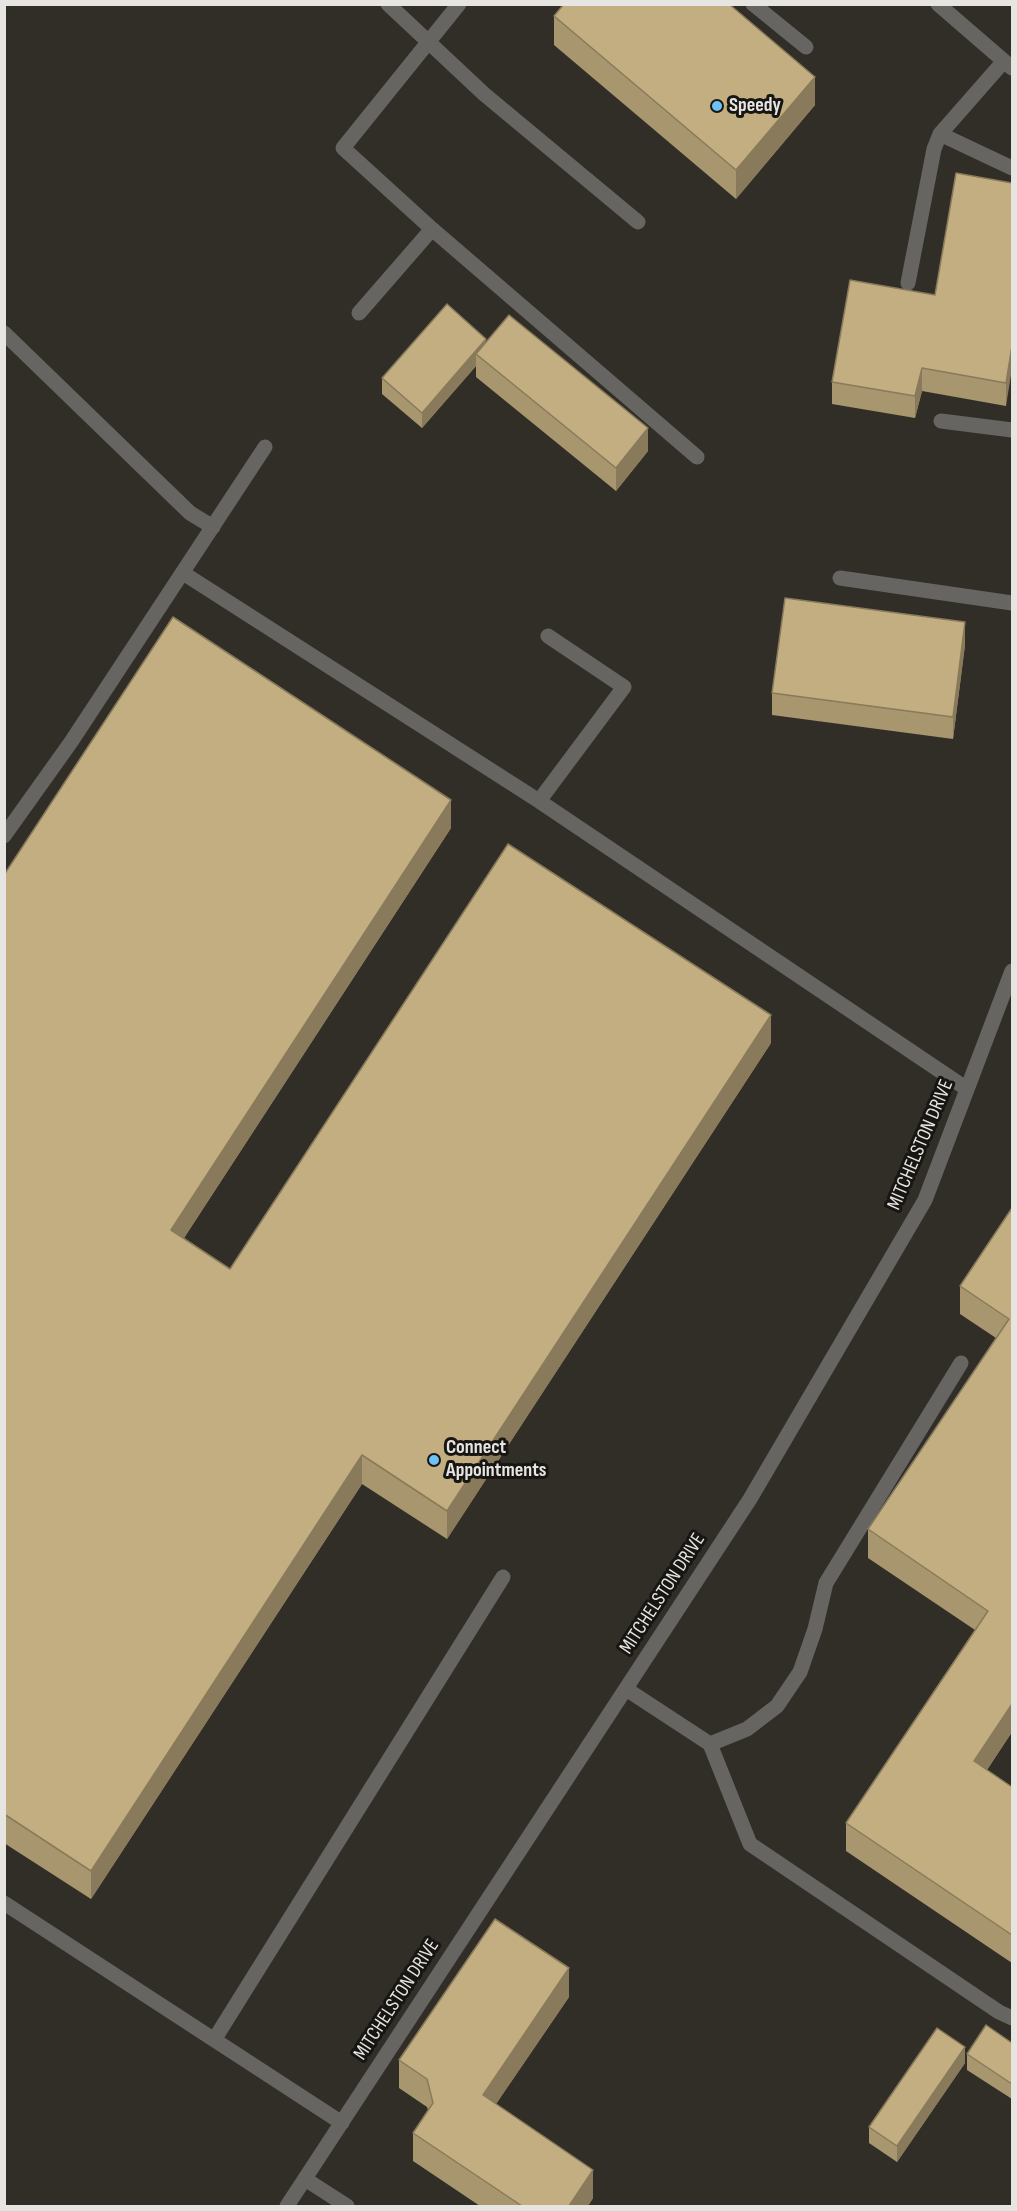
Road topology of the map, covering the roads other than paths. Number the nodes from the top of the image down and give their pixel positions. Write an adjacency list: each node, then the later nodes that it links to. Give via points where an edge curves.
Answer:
1 (388, 4): 5 (street)
2 (459, 4): 5 (street)
3 (753, 4): 6 (street)
4 (938, 4): 7 (street)
5 (429, 40): 10 (street, via 484,94); 11 (street, via 343,148)
6 (806, 47)
7 (1008, 64): 8 (street)
8 (940, 134): 9 (street); 12 (street)
9 (1012, 168)
10 (638, 222)
11 (432, 229): 13 (street); 18 (street)
12 (908, 283)
13 (359, 313)
14 (4, 333): 19 (street, via 190,513)
15 (941, 421): 16 (street)
16 (1012, 430)
17 (265, 447): 19 (street)
18 (697, 457)
19 (213, 527): 20 (street)
20 (183, 573): 24 (street); 25 (street)
21 (840, 578): 22 (street)
22 (1012, 603)
23 (548, 636): 24 (street, via 624,687)
24 (539, 801): 27 (street)
25 (4, 836)
26 (1012, 971): 27 (street, MITCHELSTON DRIVE)
27 (968, 1089): 30 (street, MITCHELSTON DRIVE, via 925,1200 750,1499)
28 (961, 1364): 31 (street, via 826,1583 800,1672 777,1706 747,1729)
29 (503, 1577): 34 (street)
30 (626, 1689): 31 (street); 35 (street, MITCHELSTON DRIVE)
31 (710, 1744): 33 (street, via 750,1844)
32 (4, 1903): 34 (street)
33 (1012, 2018)
34 (214, 2040): 35 (street)
35 (342, 2123): 36 (street, MITCHELSTON DRIVE)
36 (305, 2179): 37 (street, MITCHELSTON DRIVE); 38 (street)
37 (287, 2206)
38 (347, 2206)

